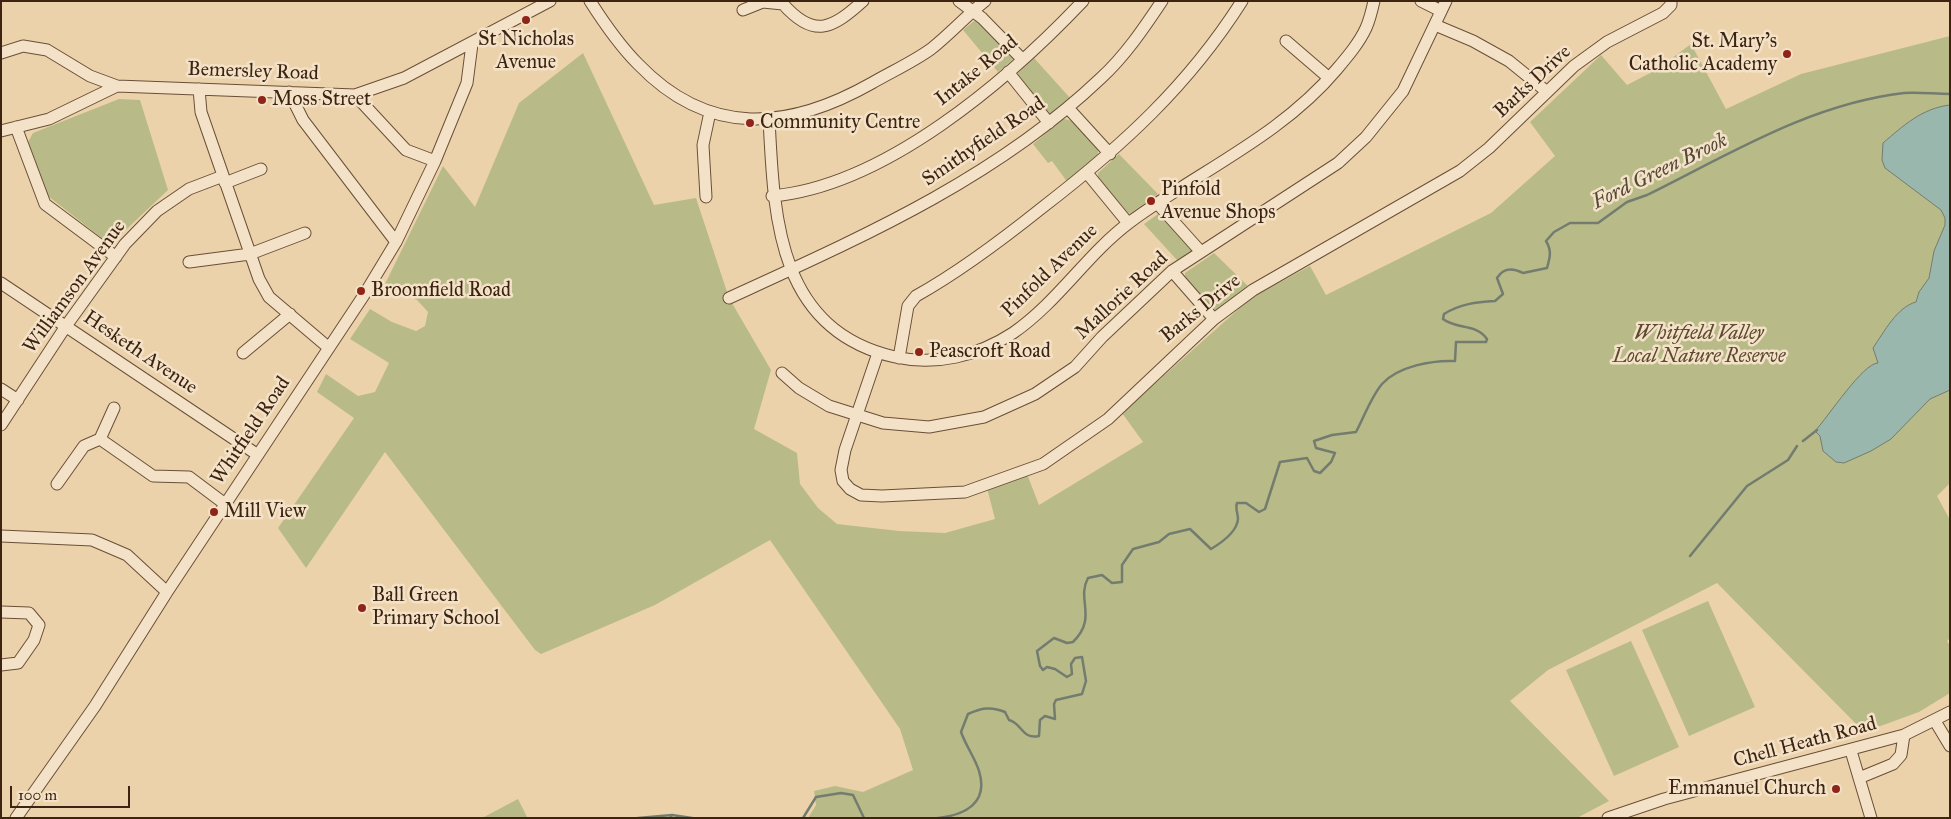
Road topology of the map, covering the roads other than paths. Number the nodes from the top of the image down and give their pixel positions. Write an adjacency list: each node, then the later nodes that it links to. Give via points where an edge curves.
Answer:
1 (550, 1): 18 (street, Bemersley Road)
2 (590, 1): 29 (street, via 638,64 665,88)
3 (863, 1): 12 (street, via 841,21 823,28 807,26 794,17)
4 (959, 1): 15 (street)
5 (985, 1): 15 (street)
6 (1083, 1): 20 (street, Intake Road)
7 (1162, 1): 28 (street, Smithyfield Road, via 1138,37 1103,77)
8 (1242, 1): 34 (street, via 1230,21 1159,108)
9 (1374, 1): 22 (street, Pinfold Avenue, via 1366,28 1355,48)
10 (1420, 1): 13 (street)
11 (1671, 1): 25 (street, Barks Drive, via 1663,13 1607,42)
12 (784, 3): 14 (street, via 763,2)
13 (1443, 6): 16 (street, Mallorie Road)
14 (743, 10)
15 (972, 11): 20 (street); 30 (street, via 930,49 862,89 798,115)
16 (1435, 25): 25 (street, via 1509,61); 45 (street, Mallorie Road, via 1403,91 1366,137 1338,163)
17 (1286, 41): 22 (street)
18 (472, 44): 27 (street, Bemersley Road, via 404,78); 35 (street, Whitfield Road, via 468,83)
19 (1, 53): 23 (street, via 23,46 47,50 90,76)
20 (1022, 59): 21 (street, Intake Road)
21 (1008, 72): 31 (street); 39 (street, Intake Road, via 915,142 857,172 799,194)
22 (1329, 78): 41 (street, Pinfold Avenue, via 1275,127)
23 (117, 86): 24 (street, Bemersley Road); 32 (street, Bemersley Road, via 49,119)
24 (199, 89): 26 (street, Bemersley Road); 38 (street, via 201,112)
25 (1546, 91): 54 (street, Barks Drive, via 1490,148 1460,171 1253,290)
26 (289, 92): 27 (street, Bemersley Road); 44 (street, via 303,120)
27 (355, 95): 35 (street, via 406,150)
28 (1068, 108): 31 (street, Smithyfield Road); 34 (street)
29 (710, 112): 30 (street, via 736,118); 40 (street, via 703,145)
30 (769, 119): 39 (street, Pinfold Avenue)
31 (1049, 123): 49 (street, Smithyfield Road, via 960,185)
32 (16, 127): 33 (street, Bemersley Road); 47 (street, via 45,204)
33 (1, 131)
34 (1110, 154): 37 (street)
35 (435, 162): 44 (street, Whitfield Road)
36 (261, 169): 38 (street, Williamson Avenue)
37 (1087, 173): 42 (street); 59 (street, via 998,243 916,296 908,306)
38 (224, 179): 46 (street); 47 (street, Williamson Avenue, via 189,189 157,211)
39 (772, 196): 49 (street, Pinfold Avenue)
40 (706, 197)
41 (1157, 203): 42 (street, Pinfold Avenue); 45 (street)
42 (1128, 223): 59 (street, Pinfold Avenue, via 1033,318 998,342 960,357 934,361)
43 (305, 233): 46 (street)
44 (396, 242): 56 (street, Whitfield Road)
45 (1201, 252): 50 (street, Mallorie Road)
46 (250, 254): 48 (street); 53 (street, via 269,297)
47 (116, 257): 55 (street, Williamson Avenue)
48 (189, 262)
49 (791, 270): 52 (street, Smithyfield Road); 58 (street, Pinfold Avenue, via 802,292 819,314 853,342)
50 (1172, 271): 54 (street); 64 (street, Mallorie Road, via 1075,367 1035,394 984,417 929,427 883,423)
51 (1, 283): 55 (street, Hesketh Avenue)
52 (729, 298)
53 (290, 314): 56 (street); 57 (street)
54 (1214, 319): 64 (street, Barks Drive, via 1092,430 1043,464 965,492 882,496 860,495 850,489 843,481 841,470)
55 (66, 326): 62 (street, Williamson Avenue); 67 (street, Hesketh Avenue)
56 (329, 348): 67 (street, Whitfield Road)
57 (243, 353)
58 (878, 353): 59 (street, Pinfold Avenue); 64 (street, Barks Drive)
59 (899, 358)
60 (782, 373): 64 (street, Mallorie Road, via 828,406)
61 (1, 389): 62 (street)
62 (18, 400): 65 (street, Williamson Avenue)
63 (114, 408): 66 (street)
64 (857, 415)
65 (1, 425)
66 (100, 438): 68 (street, via 84,446); 69 (street, via 154,476 189,477)
67 (258, 455): 69 (street, Whitfield Road)
68 (57, 484)
69 (225, 504): 71 (street, Whitfield Road)
70 (1, 536): 71 (street, via 92,540 127,555)
71 (166, 592): 80 (street, Whitfield Road, via 95,706)
72 (1, 612): 73 (street, via 29,612 38,624 34,640 18,664)
73 (1, 665)
74 (1950, 712): 75 (street, Chell Heath Road)
75 (1934, 721): 76 (street, Chell Heath Road); 77 (street)
76 (1904, 735): 78 (street, Chell Heath Road); 79 (street, via 1901,756 1893,764)
77 (1950, 746)
78 (1851, 751): 79 (street); 81 (street, Chell Heath Road, via 1664,799)
79 (1858, 778): 82 (street)
80 (16, 818)
81 (1608, 818)
82 (1871, 818)

